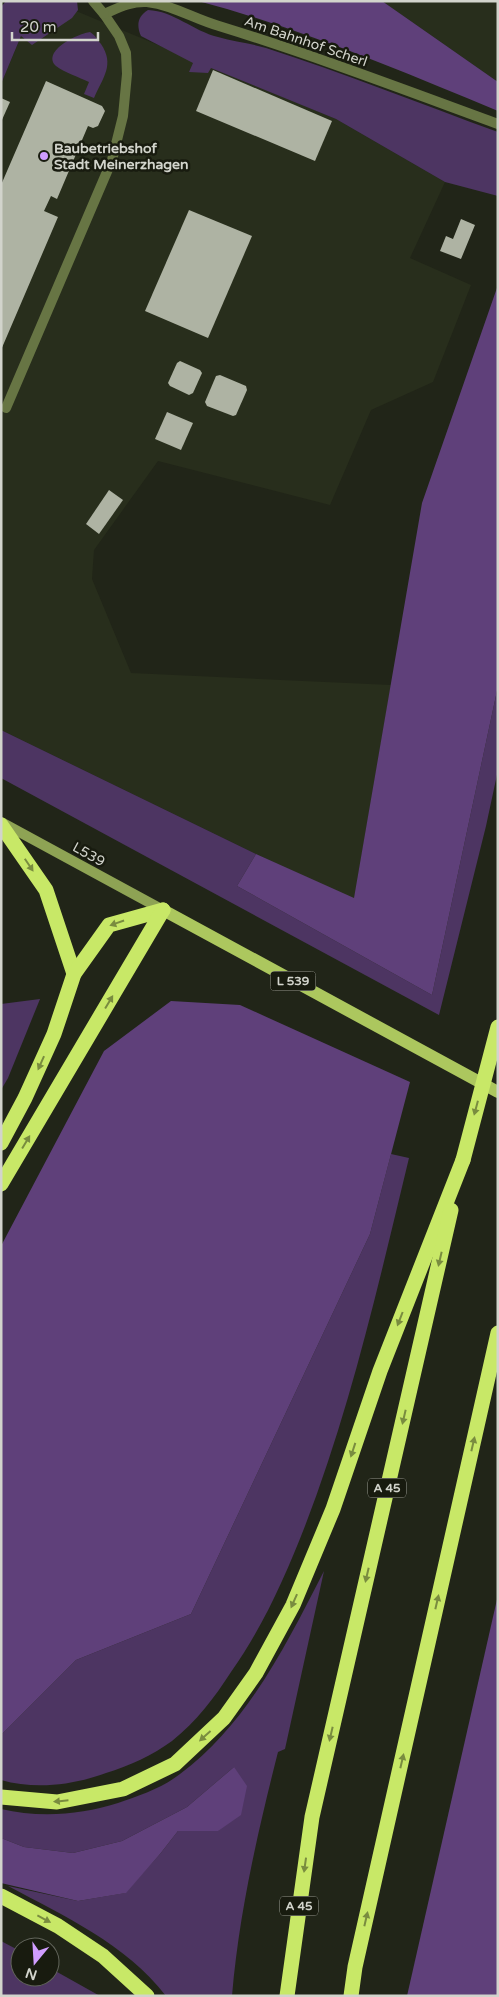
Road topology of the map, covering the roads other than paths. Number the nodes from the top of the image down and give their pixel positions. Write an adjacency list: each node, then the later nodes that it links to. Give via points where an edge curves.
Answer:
1 (93, 1): 2 (street)
2 (104, 14): 3 (street, Am Bahnhof Scherl, via 127,4 146,2 172,7); 4 (street, via 126,53 123,116 112,160)
3 (498, 124)
4 (6, 408)
5 (1, 823): 6 (main road, L539 / L 539); 7 (highway, one-way to 7, via 46,890)
6 (163, 910): 7 (highway, one-way to 7, via 110,925); 9 (main road, L 539); 12 (highway, one-way to 6)
7 (74, 974): 10 (highway, one-way to 10, via 54,1034)
8 (498, 1027): 11 (highway, A 45, one-way to 11, bridge)
9 (498, 1092)
10 (1, 1143)
11 (463, 1160): 14 (highway, one-way to 14, via 380,1371 333,1509 297,1597 256,1673 224,1718 174,1764 123,1790 57,1802); 17 (highway, A 45, one-way to 17, via 312,1817)
12 (1, 1184)
13 (498, 1333): 18 (highway, one-way to 13)
14 (1, 1797)
15 (1, 1896): 16 (highway, one-way to 16, via 58,1926 103,1956)
16 (147, 1996)
17 (287, 1996)
18 (351, 1996)

